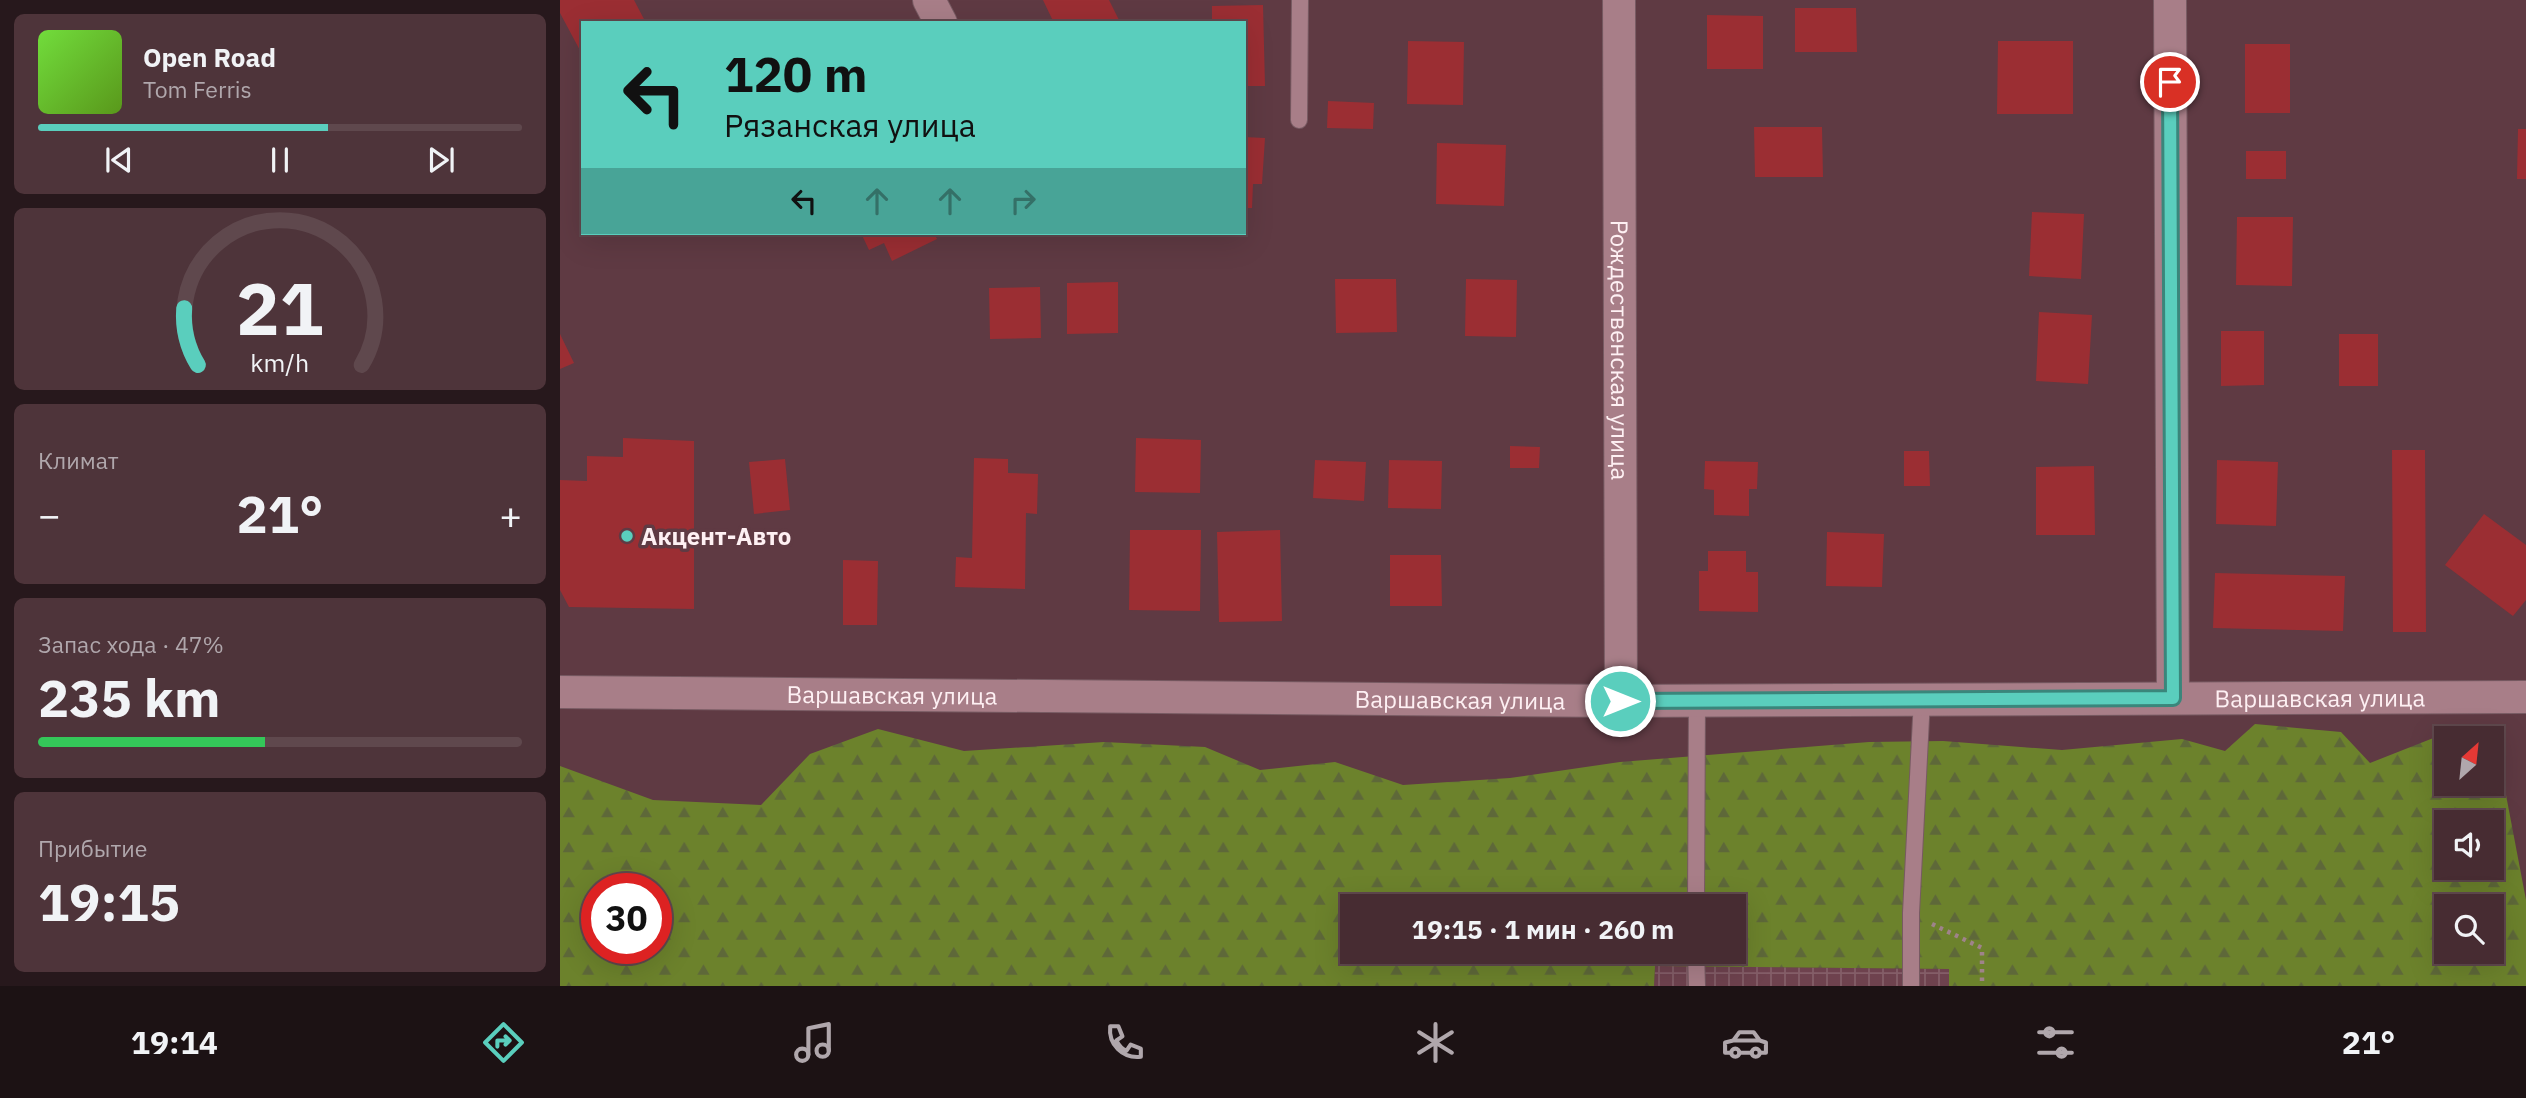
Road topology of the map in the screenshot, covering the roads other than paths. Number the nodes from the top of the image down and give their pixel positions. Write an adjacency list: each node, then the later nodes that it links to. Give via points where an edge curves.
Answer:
1 (929, 0): 5 (street)
2 (1300, 0): 6 (lane)
3 (1619, 0): 11 (street, Рождественская улица)
4 (2170, 0): 9 (street)
5 (940, 21)
6 (1299, 120)
7 (560, 692): 11 (street, Варшавская улица)
8 (2526, 697): 9 (street, Варшавская улица)
9 (2173, 698): 10 (street, Варшавская улица)
10 (1922, 699): 12 (street, Варшавская улица); 16 (lane)
11 (1620, 701): 12 (street, Варшавская улица)
12 (1697, 701): 13 (lane)
13 (1696, 894)
14 (1696, 964): 15 (lane)
15 (1697, 986)
16 (1911, 986)

